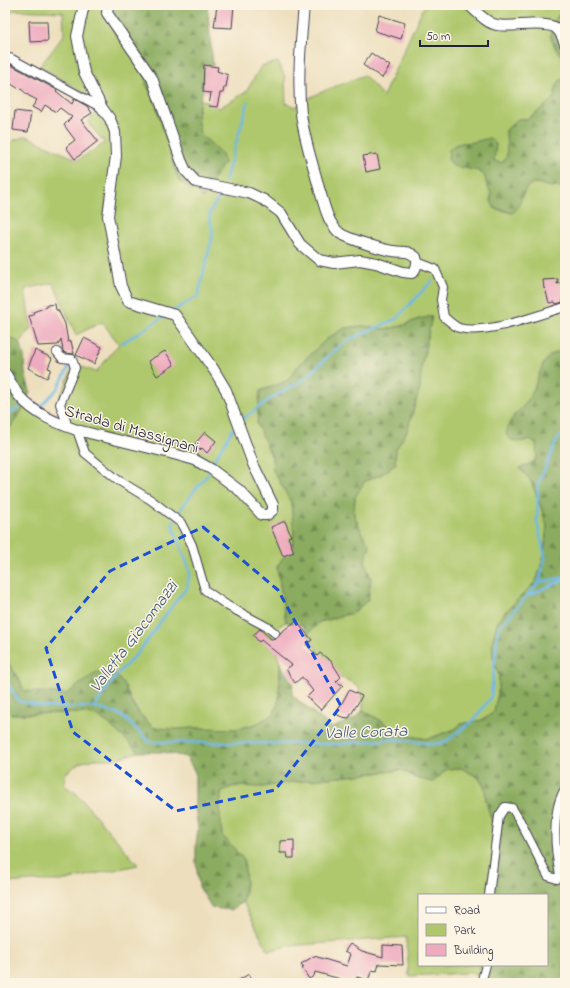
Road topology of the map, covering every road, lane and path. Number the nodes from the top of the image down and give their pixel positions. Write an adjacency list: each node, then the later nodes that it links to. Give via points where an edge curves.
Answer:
1 (84, 5): 7 (street, Strada di Massignani, via 77,36 84,72)
2 (108, 5): 8 (street, via 107,13 152,78 181,160 186,171 196,182 249,193 264,200 281,213 300,244 319,260 334,263 360,260 412,273)
3 (304, 5): 8 (street, via 299,59 301,114 326,212 333,226 342,234 394,252 410,253 416,257)
4 (469, 5): 5 (street, via 487,21 496,25 554,27 561,33)
5 (565, 44)
6 (5, 63): 7 (street, via 10,58)
7 (102, 108): 13 (street, Strada di Massignani, via 115,132 116,156 108,216 120,286 128,301 175,315 214,370 226,390 242,438 273,510 267,515 262,515 239,490 195,460)
8 (417, 265): 9 (street, via 435,269 443,287 441,300 444,317 458,328 485,329)
9 (565, 306)
10 (57, 352): 12 (street, via 62,358 72,359 75,368 60,404)
11 (5, 373): 12 (street, Strada di Massignani, via 19,397 40,415)
12 (67, 427): 13 (street, Strada di Massignani)
13 (77, 430): 14 (street, via 85,454 181,523 192,545 205,590)
14 (275, 633)
15 (565, 789): 16 (street, via 558,807 555,831 560,875 557,879 548,876 512,808 505,807 499,816)
16 (489, 894)
17 (486, 966): 18 (street)
18 (481, 983)

